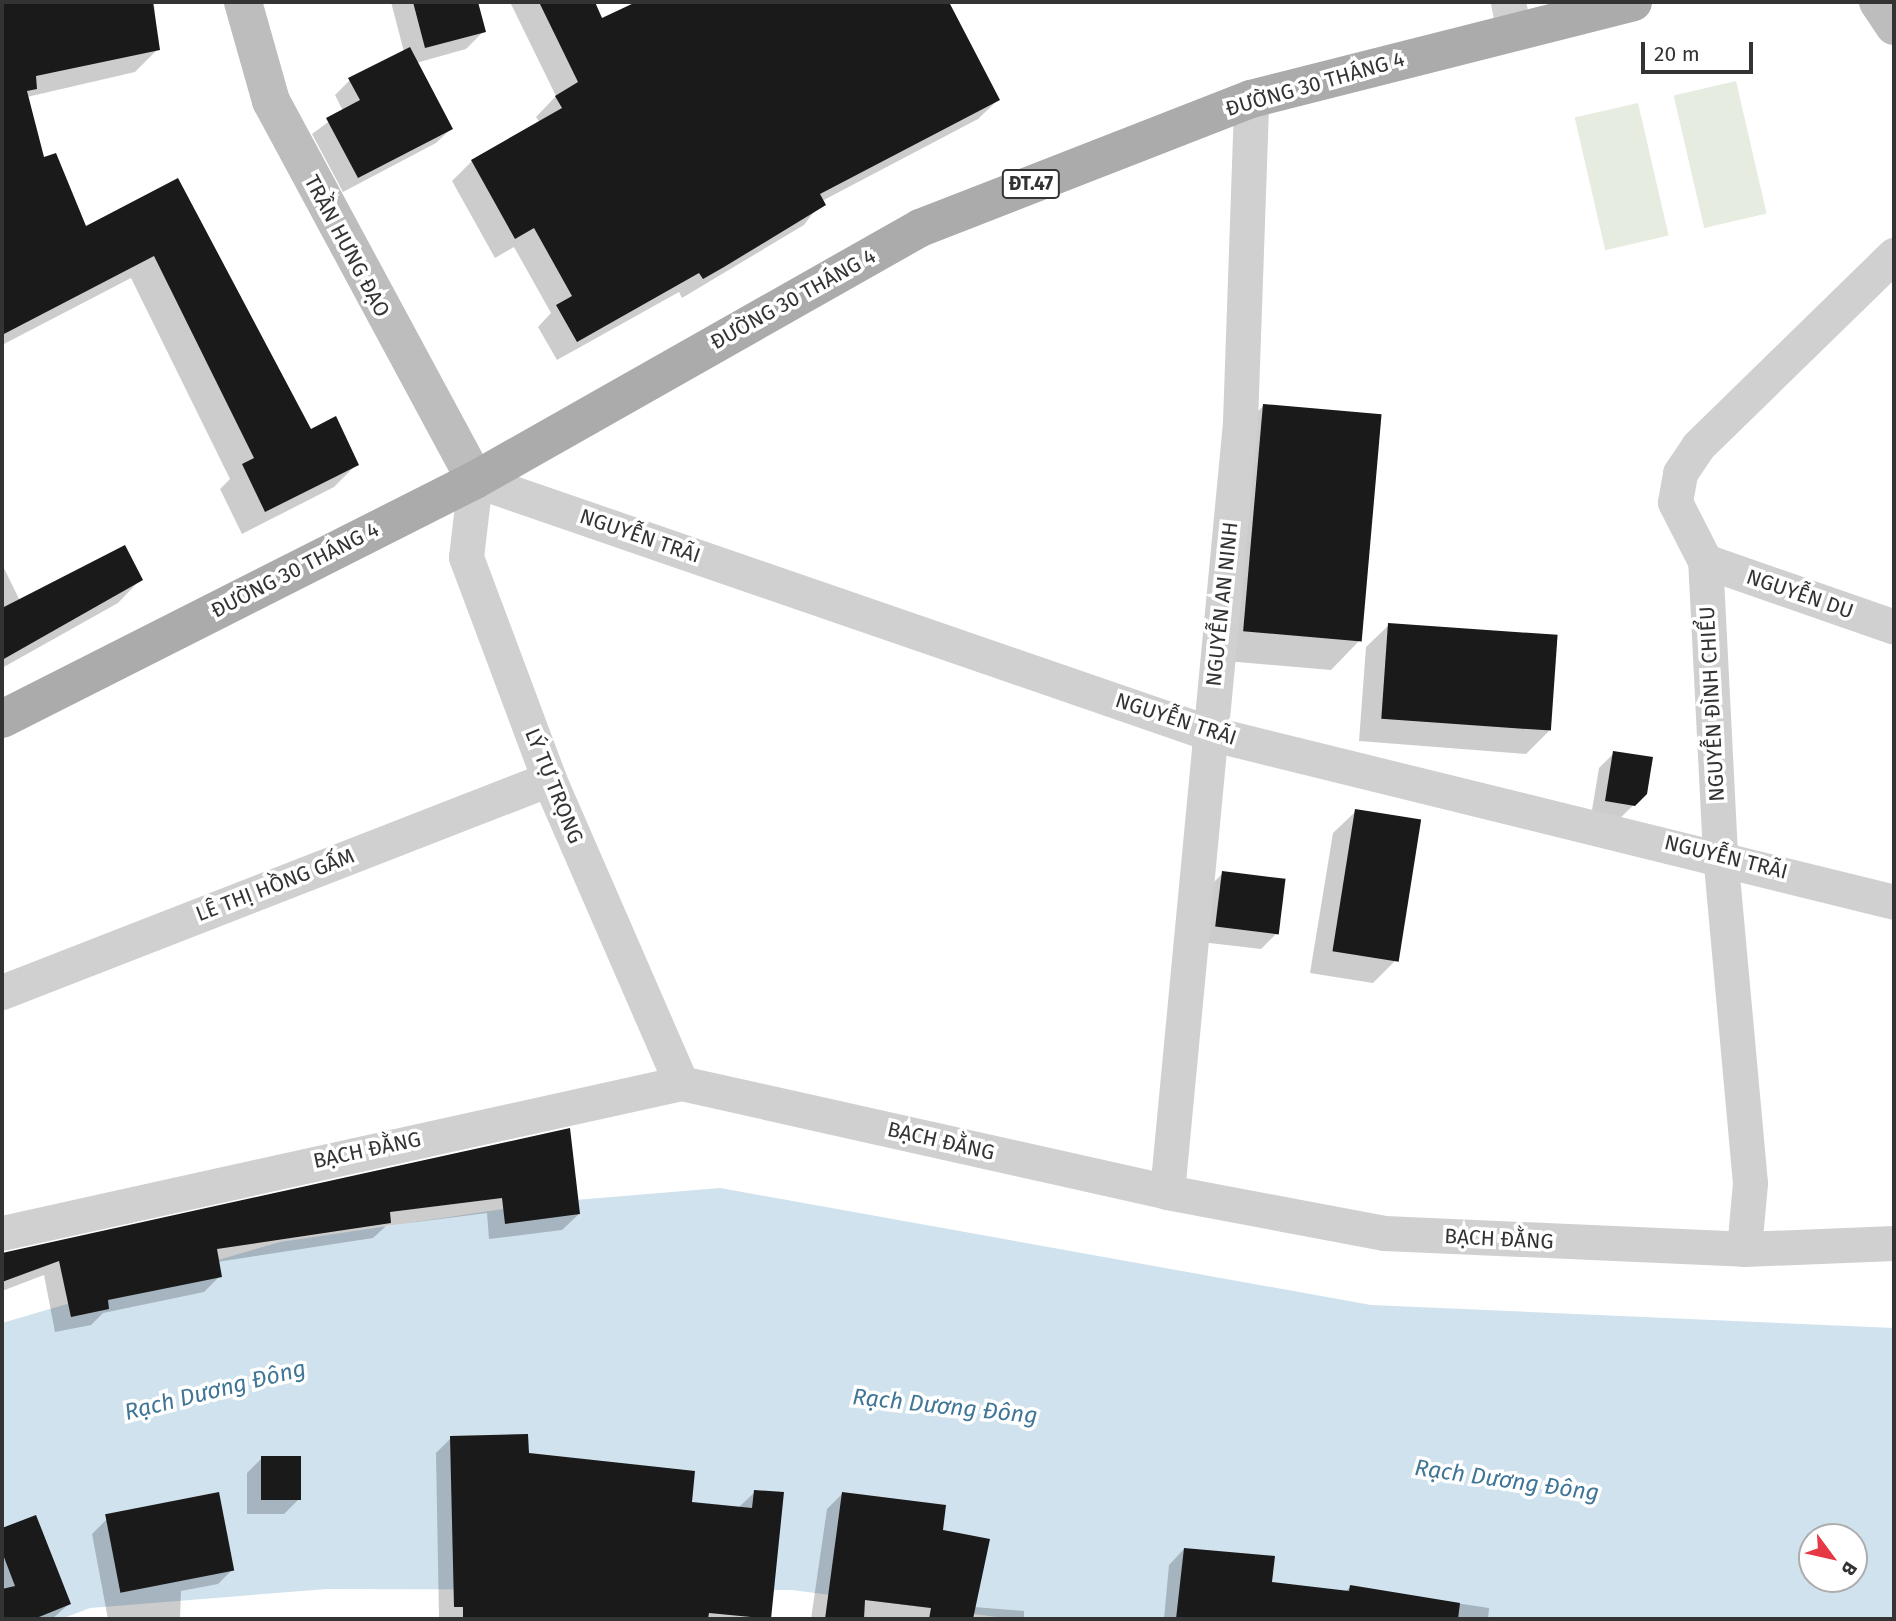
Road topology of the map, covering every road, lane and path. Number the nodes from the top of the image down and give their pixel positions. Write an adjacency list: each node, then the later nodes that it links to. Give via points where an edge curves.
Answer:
1 (243, 2): 8 (main road, TRẦN HƯNG ĐẠO, via 271,101)
2 (1633, 2): 4 (main road, ĐƯỜNG 30 THÁNG 4 / ĐT.47)
3 (1878, 2): 5 (main road)
4 (1511, 17): 6 (main road, ĐƯỜNG 30 THÁNG 4 / ĐT.47)
5 (1894, 26)
6 (1251, 99): 8 (main road, ĐƯỜNG 30 THÁNG 4 / ĐT.47, via 920,228); 12 (street, NGUYỄN AN NINH, via 1240,422)
7 (1894, 255): 9 (street, NGUYỄN ĐÌNH CHIỂU, via 1698,446 1680,473 1675,502)
8 (475, 480): 11 (main road, ĐƯỜNG 30 THÁNG 4); 12 (street, NGUYỄN TRÃI); 13 (street, LÝ TỰ TRỌNG, via 467,557)
9 (1705, 561): 10 (street, NGUYỄN DU); 14 (street, NGUYỄN ĐÌNH CHIỂU)
10 (1894, 627)
11 (2, 719)
12 (1209, 733): 14 (street, NGUYỄN TRÃI); 18 (street, NGUYỄN AN NINH)
13 (549, 779): 16 (street, LÊ THỊ HỒNG GẤM); 17 (street, LÝ TỰ TRỌNG)
14 (1720, 854): 15 (street, NGUYỄN TRÃI); 21 (street, NGUYỄN ĐÌNH CHIỂU, via 1750,1182)
15 (1894, 902)
16 (2, 992)
17 (681, 1083): 18 (street, BẠCH ĐẰNG); 19 (street, BẠCH ĐẰNG)
18 (1167, 1192): 21 (street, BẠCH ĐẰNG, via 1384,1233)
19 (2, 1233)
20 (1894, 1243): 21 (street, BẠCH ĐẰNG)
21 (1744, 1249)

